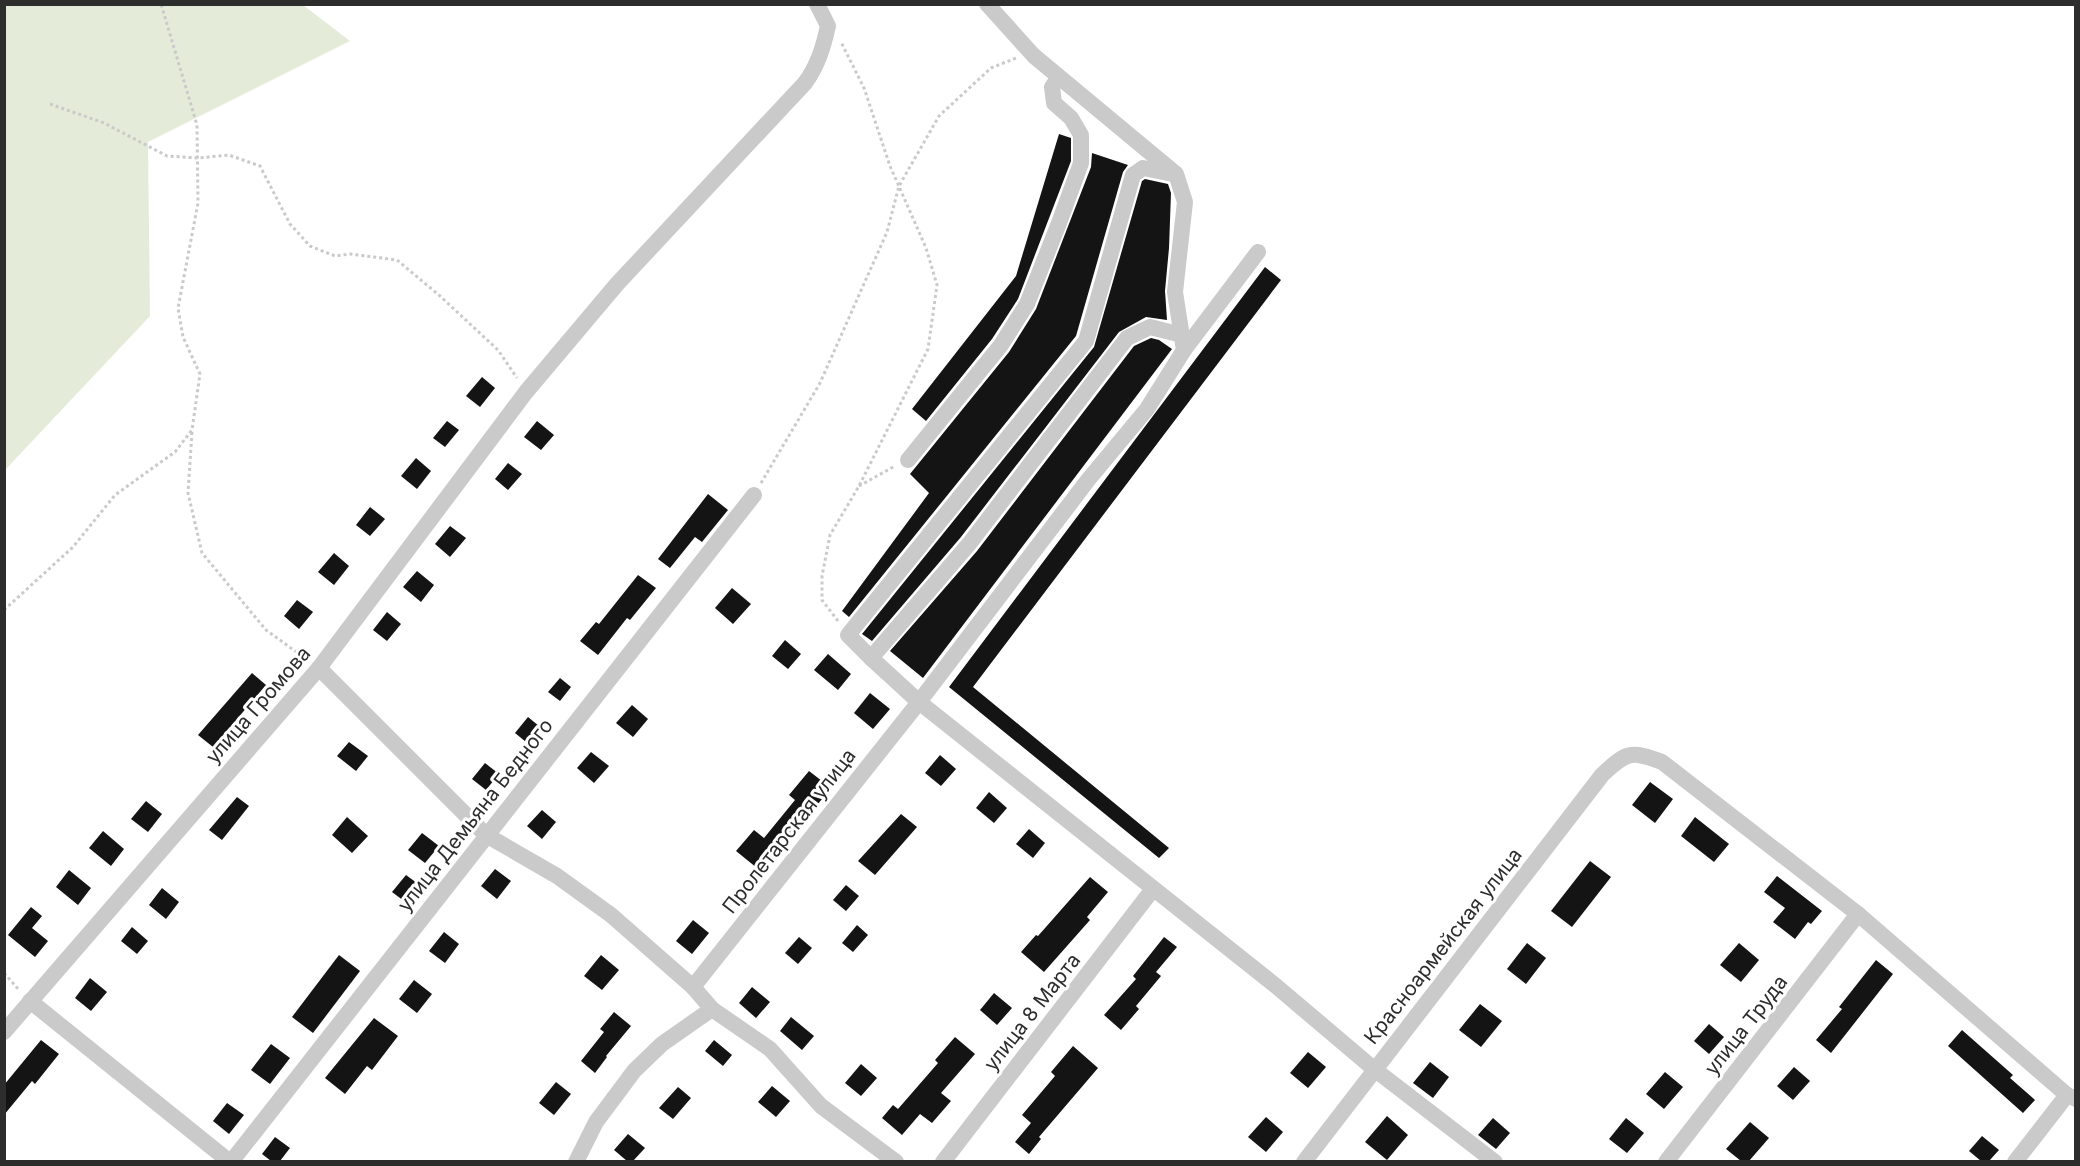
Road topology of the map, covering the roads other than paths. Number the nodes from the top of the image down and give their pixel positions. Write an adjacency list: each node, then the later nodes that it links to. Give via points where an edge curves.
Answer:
1 (817, 4): 10 (street, улица Громова, via 828,26 821,54 805,83 617,284 526,392)
2 (987, 4): 3 (street, via 1030,52)
3 (1059, 77): 4 (street); 7 (street, via 1052,87 1054,103 1071,118 1081,135 1081,163 1031,294 1001,345)
4 (1176, 174): 6 (street, via 1185,202 1175,292); 9 (street, via 1143,168 1133,175 1086,341 848,635)
5 (1258, 252): 6 (street, Пролетарская улица)
6 (1183, 343): 9 (street, via 1150,327 1127,338 969,544); 11 (street, Пролетарская улица, via 1147,409)
7 (908, 460)
8 (754, 495): 12 (street, улица Демьяна Бедного)
9 (871, 658): 11 (street)
10 (319, 668): 12 (street); 16 (street, улица Громова)
11 (919, 702): 13 (street); 15 (street, Пролетарская улица)
12 (486, 835): 15 (street, via 585,894); 21 (street, улица Демьяна Бедного)
13 (1153, 889): 19 (street); 24 (street, улица 8 Марта)
14 (1858, 914): 19 (street, Красноармейская улица, via 1662,762 1631,754 1620,758 1602,775); 20 (street); 27 (street, улица Труда)
15 (693, 987): 17 (street)
16 (30, 1001): 18 (street, улица Громова); 21 (street)
17 (712, 1009): 22 (street, via 662,1044 634,1071 596,1122); 23 (street, via 770,1049 821,1106)
18 (4, 1032)
19 (1374, 1069): 25 (street, Красноармейская улица); 26 (street)
20 (2071, 1097): 28 (street)
21 (230, 1161)
22 (576, 1161)
23 (896, 1161)
24 (943, 1161)
25 (1304, 1161)
26 (1496, 1161)
27 (1666, 1161)
28 (2015, 1161)

